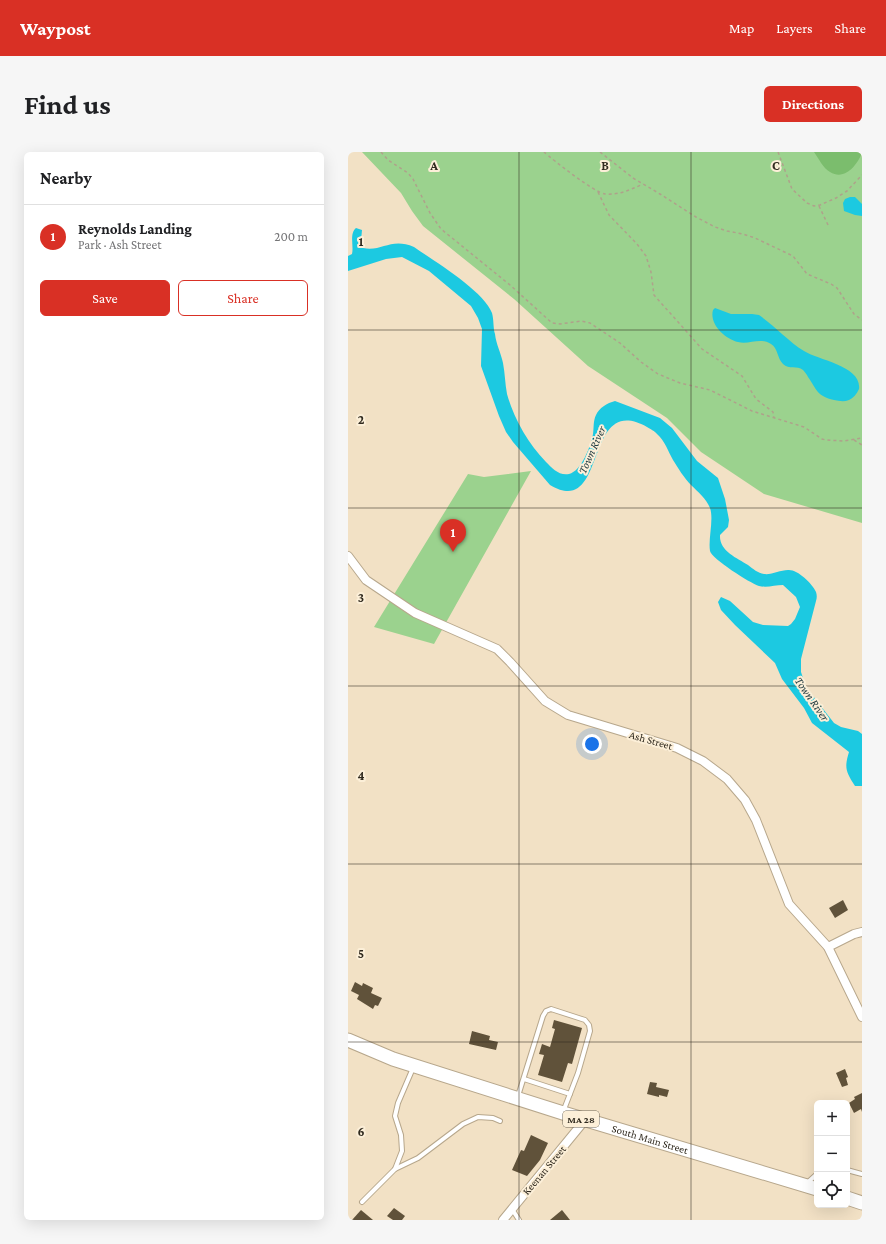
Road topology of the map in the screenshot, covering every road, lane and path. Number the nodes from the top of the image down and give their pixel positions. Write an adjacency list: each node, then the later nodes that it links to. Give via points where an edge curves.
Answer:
1 (381, 152): 11 (path, via 413,179 430,213 441,228 552,323 590,323 658,374 680,383 710,390 752,411)
2 (544, 152): 7 (path)
3 (600, 152): 6 (path)
4 (778, 152): 8 (path, via 792,189 807,202)
5 (862, 175): 8 (path, via 847,191)
6 (643, 184): 7 (path, via 618,194); 10 (path, via 707,223 743,234 793,256 807,274 837,288 854,314)
7 (598, 192): 11 (path, via 609,215 646,256 654,295 702,349 742,376 756,399 773,412)
8 (819, 206): 9 (path)
9 (829, 227)
10 (862, 320)
11 (774, 418): 13 (path, via 804,427 826,440)
12 (862, 438): 13 (path)
13 (854, 440): 14 (path)
14 (862, 445)
15 (348, 556): 17 (street, Ash Street, via 366,580 415,612 497,649 545,701 568,715 677,748 703,761 727,779 745,800 756,820 790,904)
16 (862, 932): 17 (street)
17 (828, 947): 18 (street, Ash Street)
18 (862, 1017)
19 (348, 1040): 20 (main road, South Main Street / MA 28)
20 (414, 1066): 23 (main road, South Main Street / MA 28); 27 (lane, via 398,1103 396,1116 402,1135 402,1151)
21 (524, 1079): 22 (lane); 22 (lane, via 546,1011 551,1009 585,1020 590,1031); 23 (lane)
22 (570, 1094): 24 (lane)
23 (518, 1099): 24 (main road, South Main Street / MA 28)
24 (563, 1113): 25 (main road, South Main Street / MA 28)
25 (585, 1120): 30 (main road, South Main Street / MA 28); 34 (street, Keenan Street)
26 (500, 1121): 27 (lane, via 478,1117 463,1124 418,1158)
27 (395, 1169): 32 (lane)
28 (850, 1171): 29 (lane)
29 (862, 1174)
30 (811, 1188)
31 (850, 1199): 33 (main road)
32 (362, 1202)
33 (862, 1203)
34 (512, 1209): 35 (street, Keenan Street); 36 (lane)
35 (503, 1220)
36 (519, 1220)

